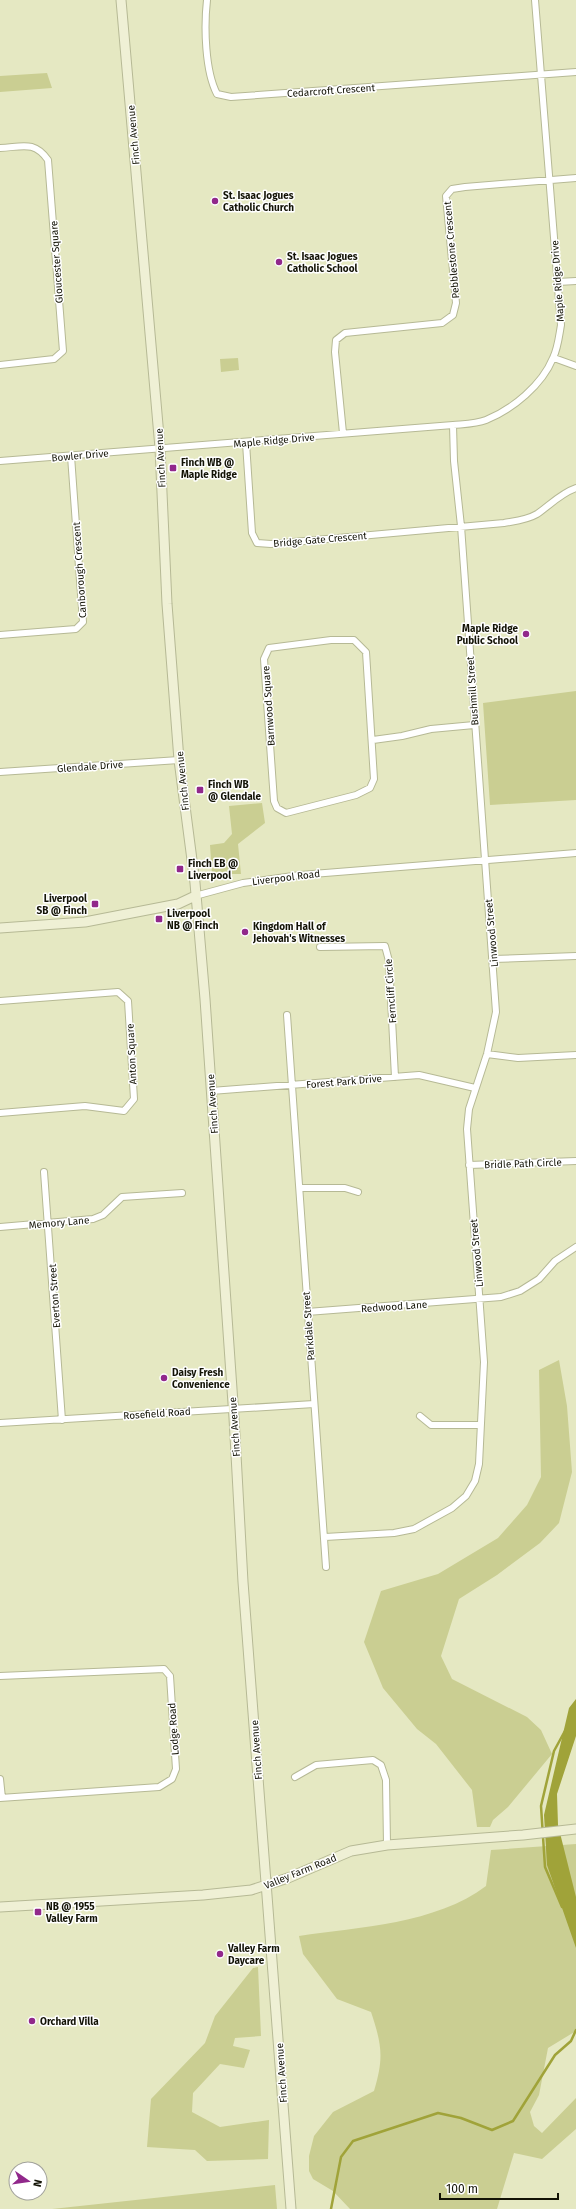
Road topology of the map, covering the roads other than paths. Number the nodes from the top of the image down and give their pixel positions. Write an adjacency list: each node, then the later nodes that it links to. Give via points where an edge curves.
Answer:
1 (121, 0): 17 (main road, Finch Avenue)
2 (207, 0): 5 (street, Cedarcroft Crescent, via 205,16 210,82 217,94 231,97)
3 (535, 0): 5 (street, Maple Ridge Drive)
4 (576, 72): 5 (street, Cedarcroft Crescent)
5 (541, 74): 8 (street, Maple Ridge Drive)
6 (0, 148): 12 (street, Gloucester Square, via 33,146 42,151 48,160 63,351 54,359)
7 (576, 178): 8 (street)
8 (549, 181): 10 (street, Maple Ridge Drive); 15 (street, Pebblestone Crescent, via 465,187 452,189 446,196 456,303 453,315 442,322 345,333 336,340)
9 (576, 281): 10 (street)
10 (558, 282): 11 (street, Maple Ridge Drive, via 561,325)
11 (554, 358): 13 (street); 14 (street, Maple Ridge Drive, via 527,394 504,411 485,420)
12 (0, 365)
13 (576, 366)
14 (452, 425): 15 (street, Maple Ridge Drive); 21 (street, Bushmill Street)
15 (343, 433): 16 (street, Maple Ridge Drive)
16 (246, 443): 17 (street, Maple Ridge Drive); 21 (street, Bridge Gate Crescent, via 252,533 257,543 270,544)
17 (160, 448): 18 (street, Bowler Drive); 25 (main road, Finch Avenue, via 167,604)
18 (70, 456): 19 (street, Bowler Drive); 22 (street, Canborough Crescent, via 83,622 76,629)
19 (0, 461)
20 (576, 488): 21 (street, via 526,519)
21 (461, 526): 23 (street, Bushmill Street)
22 (0, 635)
23 (474, 725): 24 (street, via 431,729); 28 (street, Bushmill Street)
24 (373, 740): 24 (street, Barnwood Square, via 366,652 361,645 354,640 331,640 269,648 264,660 274,802 277,808 286,813 356,795 370,788 374,779)
25 (179, 760): 26 (street, Glendale Drive); 29 (main road, Finch Avenue)
26 (0, 772)
27 (576, 853): 28 (street, Liverpool Road)
28 (485, 860): 29 (street, Liverpool Road, via 300,875 243,883); 33 (street, Linwood Street)
29 (195, 896): 30 (main road, Liverpool Road, via 178,904 85,922); 41 (main road, Finch Avenue)
30 (0, 928)
31 (320, 947): 38 (street, Ferncliff Circle, via 385,946 389,961)
32 (576, 956): 33 (street)
33 (494, 960): 36 (street, Linwood Street, via 496,1012)
34 (0, 1000): 42 (street, Anton Square, via 118,992 128,1001 134,1099 124,1111 85,1106)
35 (287, 1015): 39 (street)
36 (487, 1054): 37 (street, via 518,1058); 40 (street, Linwood Street)
37 (576, 1055)
38 (395, 1077): 39 (street, Forest Park Drive); 40 (street, Forest Park Drive, via 419,1075)
39 (292, 1085): 41 (street, Forest Park Drive); 46 (street, Parkdale Street, via 295,1151)
40 (475, 1088): 44 (street, Linwood Street, via 467,1129)
41 (211, 1091): 55 (main road, Finch Avenue)
42 (0, 1113)
43 (576, 1161): 44 (street, Bridle Path Circle)
44 (469, 1165): 52 (street, Linwood Street)
45 (44, 1172): 49 (street, Everton Street)
46 (300, 1188): 47 (street, via 345,1188); 53 (street, Parkdale Street)
47 (358, 1192)
48 (182, 1193): 49 (street, Memory Lane, via 122,1197 94,1220)
49 (48, 1223): 50 (street, Memory Lane); 57 (street, Everton Street)
50 (0, 1227)
51 (576, 1247): 52 (street, via 555,1261 539,1279 520,1291)
52 (480, 1300): 53 (street, Redwood Lane); 59 (street, Linwood Street, via 484,1362)
53 (307, 1312): 54 (street, Parkdale Street)
54 (314, 1404): 55 (street, Rosefield Road); 60 (street, Parkdale Street)
55 (233, 1409): 57 (street, Rosefield Road); 68 (main road, Finch Avenue, via 243,1582)
56 (420, 1416): 59 (street, via 431,1425)
57 (62, 1420): 58 (street, Rosefield Road)
58 (0, 1423)
59 (480, 1425): 60 (street, Linwood Street, via 479,1464 474,1481 466,1496 452,1508 414,1528 394,1533)
60 (325, 1537): 61 (street, Parkdale Street)
61 (326, 1567)
62 (0, 1676): 65 (street, Lodge Road, via 164,1668 170,1676 176,1769 172,1779 159,1787)
63 (295, 1777): 67 (street, via 316,1764 373,1760 381,1765 386,1780)
64 (0, 1779): 65 (street)
65 (1, 1798)
66 (576, 1829): 67 (main road, Valley Farm Road)
67 (387, 1845): 68 (main road, Valley Farm Road, via 351,1851)
68 (267, 1886): 69 (main road, Valley Farm Road, via 203,1895); 70 (main road, Finch Avenue)
69 (0, 1907)
70 (291, 2209)

